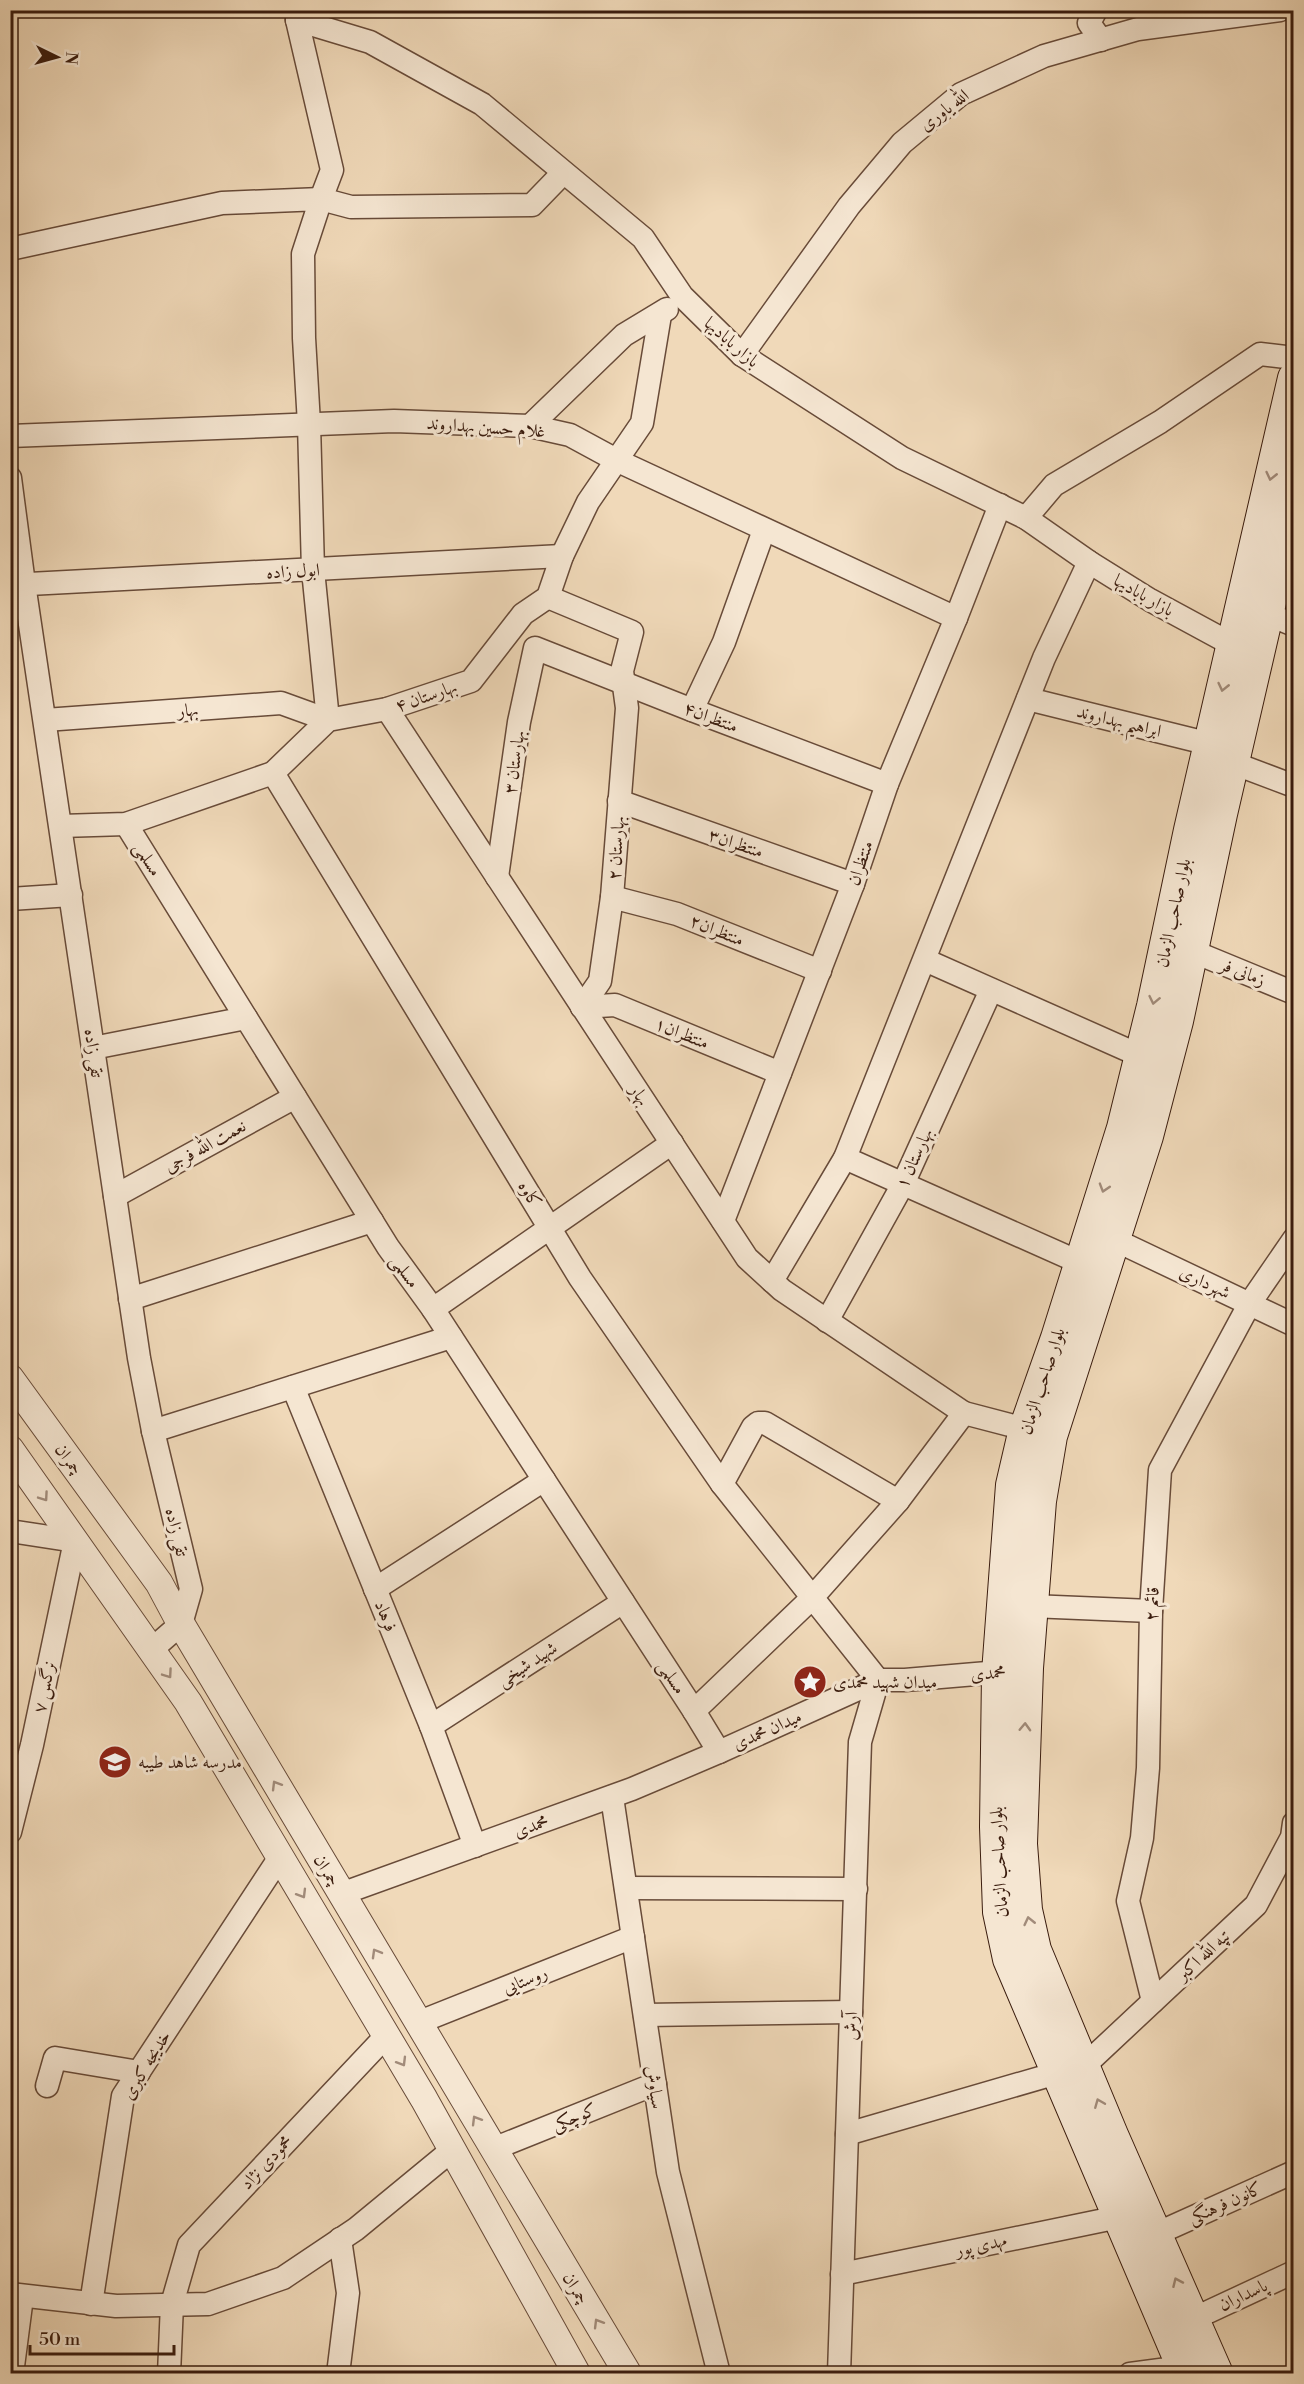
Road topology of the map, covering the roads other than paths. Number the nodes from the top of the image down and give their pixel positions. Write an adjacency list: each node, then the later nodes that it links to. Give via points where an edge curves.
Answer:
1 (1096, 10): 3 (street, via 1089,23)
2 (1280, 10): 3 (street, الله یاوری, via 1138,29)
3 (1101, 40): 9 (street, الله یاوری, via 1044,56 961,94 902,143 849,206)
4 (563, 173): 5 (street, via 532,205 351,207); 5 (street, بازار بابادیها, via 482,105 370,42 297,20 332,170); 7 (street, بازار بابادیها, via 643,238)
5 (321, 199): 6 (street, via 222,203); 12 (street, via 303,254)
6 (10, 249)
7 (682, 296): 8 (street); 9 (street, بازار بابادیها)
8 (660, 315): 13 (street, via 624,335); 15 (street, via 642,423)
9 (742, 355): 18 (street, بازار بابادیها, via 902,458)
10 (1293, 358): 19 (street, via 1260,354 1160,422 1054,485)
11 (1293, 378): 30 (main road, بلوار صاحب الزمان, one-way to 30)
12 (309, 424): 13 (street, غلام حسین بهداروند, via 394,421); 14 (street, غلام حسین بهداروند); 23 (street)
13 (530, 426): 15 (street, غلام حسین بهداروند, via 570,435)
14 (10, 436)
15 (618, 461): 20 (street, غلام حسین بهداروند); 21 (street, via 588,502)
16 (10, 478): 24 (street, تقی زاده)
17 (1293, 498): 27 (main road, بلوار صاحب الزمان)
18 (1000, 505): 19 (street, بازار بابادیها); 26 (street, منتظران)
19 (1026, 518): 22 (street, بازار بابادیها)
20 (764, 530): 26 (street, غلام حسین بهداروند); 34 (street, via 724,642)
21 (562, 556): 23 (street, ابول زاده); 25 (street)
22 (1089, 562): 30 (street, بازار بابادیها, via 1150,600); 32 (street)
23 (313, 570): 24 (street, ابول زاده); 36 (street)
24 (17, 585): 28 (street, تقی زاده)
25 (548, 597): 31 (street, بهارستان ۲, via 632,632 622,671); 33 (street, بهارستان ۴, via 523,615 471,681)
26 (956, 618): 39 (street, منتظران)
27 (1280, 619): 30 (main road, بلوار صاحب الزمان)
28 (20, 625): 35 (street, تقی زاده)
29 (536, 648): 31 (street, منتظران۴); 44 (street, بهارستان ۳, via 519,722)
30 (1245, 648): 37 (main road, بلوار صاحب الزمان)
31 (625, 684): 34 (street, منتظران۴); 41 (street, بهارستان ۲, via 627,708)
32 (1028, 699): 37 (street, ابراهیم بهداروند); 50 (street)
33 (387, 709): 36 (street, بهارستان ۴); 44 (street, بهار)
34 (692, 710): 39 (street, منتظران۴)
35 (45, 720): 36 (street, بهار, via 281,703); 43 (street, تقی زاده)
36 (328, 720): 38 (street)
37 (1221, 754): 40 (street, ابراهیم بهداروند); 49 (main road, بلوار صاحب الزمان); 57 (main road, بلوار صاحب الزمان, one-way to 57)
38 (273, 772): 42 (street); 66 (street, کاوه)
39 (887, 784): 45 (street, منتظران)
40 (1293, 786)
41 (619, 801): 45 (street, منتظران۳); 47 (street, بهارستان ۲)
42 (126, 824): 43 (street); 55 (street, مسلمی)
43 (61, 826): 46 (street, تقی زاده)
44 (497, 877): 54 (street, بهار)
45 (853, 884): 51 (street, منتظران)
46 (71, 895): 48 (street); 56 (street, تقی زاده)
47 (612, 897): 51 (street, منتظران۲, via 677,914); 54 (street, بهارستان ۲, via 600,981)
48 (10, 899)
49 (1192, 951): 53 (street, زمانی فر); 68 (main road, بلوار صاحب الزمان, via 1147,1136)
50 (925, 960): 52 (street); 61 (street)
51 (820, 970): 58 (street, منتظران)
52 (991, 990): 57 (street); 62 (street, بهارستان ۱)
53 (1293, 993)
54 (582, 1007): 58 (street, منتظران۱, via 615,1005); 60 (street, بهار)
55 (246, 1018): 56 (street); 59 (street, مسلمی)
56 (93, 1048): 63 (street, تقی زاده)
57 (1140, 1056): 69 (main road, بلوار صاحب الزمان, one-way to 69, via 1123,1128)
58 (780, 1073): 65 (street, منتظران)
59 (295, 1097): 63 (street, نعمت الله فرجی); 64 (street, مسلمی)
60 (672, 1143): 65 (street, بهار); 66 (street)
61 (845, 1158): 62 (street); 70 (street)
62 (903, 1184): 69 (street); 74 (street, بهارستان ۱)
63 (115, 1196): 71 (street, تقی زاده)
64 (372, 1221): 71 (street); 73 (street, مسلمی)
65 (723, 1221): 70 (street, بهار, via 747,1258)
66 (550, 1228): 73 (street); 84 (street, کاوه)
67 (1293, 1239): 72 (street, قائم ۲)
68 (1115, 1240): 72 (street, شهرداری); 91 (main road, بلوار صاحب الزمان, via 1051,1436)
69 (1081, 1263): 80 (main road, بلوار صاحب الزمان)
70 (772, 1281): 74 (street, بهار)
71 (130, 1299): 81 (street, تقی زاده)
72 (1250, 1303): 75 (street, شهرداری); 92 (street, قائم ۲, via 1160,1470)
73 (433, 1309): 76 (street, مسلمی)
74 (827, 1321): 79 (street, بهار)
75 (1293, 1325)
76 (451, 1337): 78 (street); 83 (street, مسلمی)
77 (10, 1378): 93 (street, چمران, via 159,1583)
78 (293, 1387): 81 (street); 88 (street, فرهاد)
79 (963, 1413): 80 (street, بهار); 85 (street)
80 (1025, 1429): 95 (main road, بلوار صاحب الزمان, via 1012,1485)
81 (153, 1431): 93 (street, تقی زاده, via 191,1590)
82 (10, 1449): 87 (street, چمران, one-way to 87)
83 (544, 1480): 88 (street); 90 (street, مسلمی)
84 (722, 1484): 85 (street, via 753,1427 765,1423); 89 (street, کاوه)
85 (898, 1501): 89 (street)
86 (10, 1531): 87 (street)
87 (75, 1541): 94 (street, چمران); 101 (street, نرگس ۷)
88 (375, 1589): 98 (street, فرهاد)
89 (811, 1599): 96 (street); 97 (street)
90 (623, 1602): 97 (street, مسلمی); 98 (street, شهید شیخی)
91 (1030, 1606): 92 (street); 95 (main road, بلوار صاحب الزمان)
92 (1151, 1611): 109 (street, قائم ۲, via 1148,1768 1142,1838 1128,1900)
93 (181, 1624): 94 (street); 107 (street, چمران, one-way to 93)
94 (151, 1650): 104 (street, چمران, one-way to 104, via 188,1702)
95 (1012, 1671): 96 (street, محمدی); 114 (main road, بلوار صاحب الزمان, via 996,1827 999,1912 1009,1959)
96 (878, 1680): 99 (street, میدان محمدی); 106 (street, آرش, via 860,1742)
97 (694, 1711): 99 (street, میدان محمدی)
98 (431, 1726): 103 (street, فرهاد)
99 (719, 1752): 100 (street, محمدی)
100 (612, 1797): 103 (street, محمدی); 105 (street, سیاوش)
101 (10, 1832)
102 (1293, 1832): 109 (street, تپه الله اکبر, via 1256,1905)
103 (475, 1846): 107 (street, محمدی)
104 (280, 1857): 113 (street, چمران, one-way to 113); 115 (street, خدیجه کبری)
105 (626, 1888): 106 (street); 108 (street, سیاوش)
106 (855, 1889): 110 (street, آرش)
107 (341, 1894): 112 (street, چمران, one-way to 107)
108 (633, 1937): 111 (street, سیاوش); 112 (street, روستایی)
109 (1153, 2001): 114 (street, تپه الله اکبر)
110 (851, 2012): 111 (street); 118 (street, آرش)
111 (645, 2015): 116 (street, سیاوش)
112 (417, 2023): 119 (street, چمران, one-way to 112)
113 (386, 2036): 120 (street, چمران, one-way to 120); 129 (street, محمودی نژاد, via 189,2245)
114 (1070, 2070): 118 (street); 122 (main road, بلوار صاحب الزمان); 123 (main road, بلوار صاحب الزمان, one-way to 114)
115 (139, 2072): 117 (street, via 55,2058); 128 (street, خدیجه کبری, via 123,2096)
116 (655, 2084): 119 (street, کوچکی); 137 (street, سیاوش, via 668,2172)
117 (47, 2086)
118 (847, 2134): 126 (street, آرش)
119 (493, 2149): 136 (street, چمران, one-way to 119)
120 (452, 2150): 124 (street); 135 (street, چمران)
121 (1293, 2172): 123 (street, کانون فرهنگی)
122 (1119, 2217): 126 (street, مهدی پور); 131 (main road, بلوار صاحب الزمان)
123 (1156, 2234): 130 (main road, بلوار صاحب الزمان, one-way to 123)
124 (340, 2239): 129 (street, via 283,2278 208,2304); 134 (street, via 348,2293)
125 (1293, 2272): 130 (street, پاسداران)
126 (842, 2274): 138 (street, آرش)
127 (16, 2295): 128 (street); 132 (street)
128 (91, 2304): 129 (street)
129 (172, 2304): 133 (street, محمودی نژاد)
130 (1193, 2319): 140 (main road, بلوار صاحب الزمان)
131 (1184, 2370): 139 (street)
132 (12, 2373)
133 (169, 2373)
134 (338, 2373)
135 (577, 2373)
136 (628, 2373)
137 (719, 2373)
138 (839, 2373)
139 (1130, 2373)
140 (1217, 2373)

